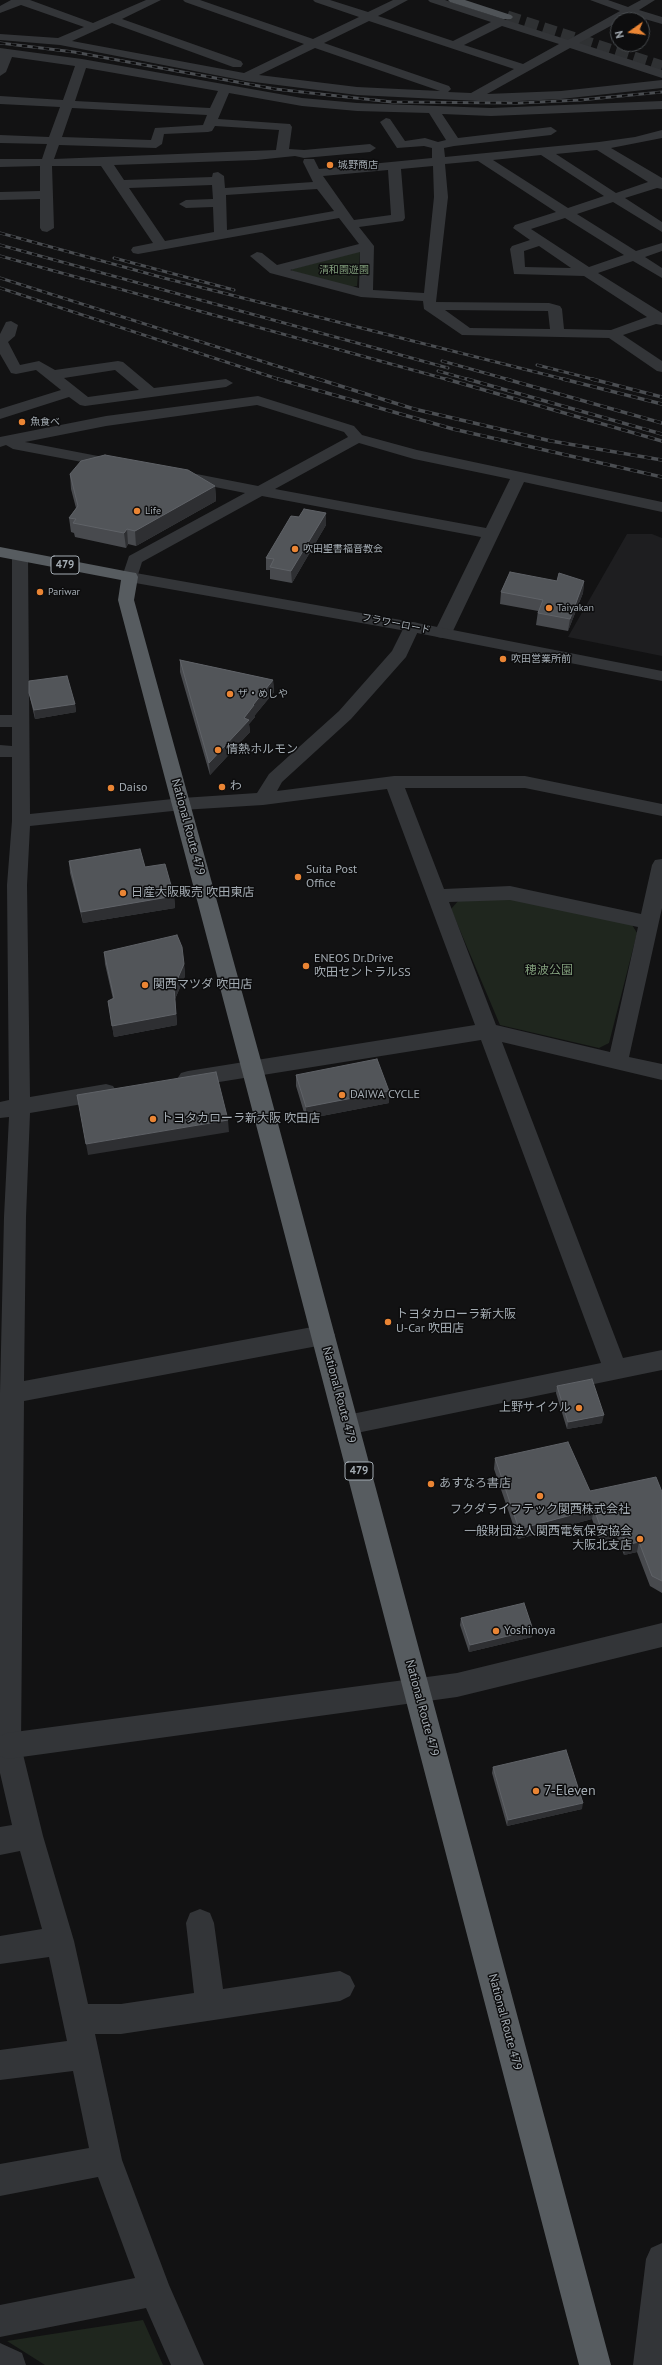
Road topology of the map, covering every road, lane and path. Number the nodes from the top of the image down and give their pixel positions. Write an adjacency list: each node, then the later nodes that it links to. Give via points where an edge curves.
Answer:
1 (20, 0): 11 (street); 17 (street)
2 (155, 0): 15 (street)
3 (189, 0): 23 (street)
4 (319, 0): 13 (street)
5 (402, 0): 13 (street)
6 (434, 0): 14 (street)
7 (454, 0): 14 (main road)
8 (473, 0): 14 (street)
9 (596, 0): 12 (street)
10 (649, 0): 12 (street)
11 (0, 10)
12 (629, 10): 16 (street); 19 (street)
13 (369, 17): 23 (street); 25 (street)
14 (508, 18): 24 (street); 25 (street)
15 (112, 19): 17 (street); 29 (street)
16 (662, 21)
17 (94, 27): 22 (street)
18 (568, 31): 19 (street)
19 (583, 36): 21 (street); 24 (street)
20 (0, 37): 22 (street)
21 (598, 40)
22 (60, 42): 32 (street)
23 (314, 44): 29 (street); 35 (street)
24 (568, 44): 28 (street); 31 (street)
25 (454, 45): 28 (street)
26 (4, 52): 27 (street); 30 (street)
27 (82, 64): 34 (street); 37 (street)
28 (523, 68): 35 (street)
29 (257, 71): 32 (street)
30 (0, 72)
31 (662, 74)
32 (246, 77): 35 (street, via 357,91)
33 (662, 84): 35 (street, via 561,95 499,98)
34 (224, 90): 39 (street, via 302,102); 41 (street)
35 (468, 96)
36 (0, 100): 37 (street)
37 (66, 102): 41 (street); 47 (street)
38 (662, 105): 40 (street)
39 (434, 111): 40 (street); 49 (street)
40 (491, 112): 45 (street)
41 (212, 117): 47 (street, via 208,128 159,131 156,144); 55 (street, via 286,127)
42 (386, 122): 50 (street, via 401,145 425,142)
43 (551, 131): 45 (street)
44 (662, 134): 48 (street)
45 (507, 136): 49 (street)
46 (0, 139): 47 (street)
47 (54, 140): 63 (street)
48 (636, 141): 51 (street); 53 (street)
49 (454, 142): 50 (street)
50 (438, 146): 61 (street)
51 (599, 146): 54 (street); 66 (street)
52 (370, 148): 56 (street)
53 (662, 148)
54 (544, 152): 59 (street); 72 (street)
55 (282, 153): 56 (street); 57 (street)
56 (304, 154): 65 (street)
57 (256, 156): 58 (street); 68 (street)
58 (216, 157): 60 (street); 69 (street)
59 (483, 158): 61 (street); 74 (street)
60 (105, 162): 63 (street); 67 (street)
61 (439, 162): 64 (street); 90 (street, via 441,198)
62 (0, 163): 63 (street)
63 (46, 164): 70 (street)
64 (394, 166): 65 (street); 75 (street, via 398,218)
65 (319, 179): 68 (street); 75 (street)
66 (661, 183): 72 (street)
67 (121, 184): 69 (street); 80 (street)
68 (261, 189): 69 (street)
69 (219, 192): 73 (street); 78 (street)
70 (46, 195): 71 (street); 76 (street)
71 (0, 196)
72 (614, 197): 74 (street); 77 (street)
73 (186, 204)
74 (567, 212): 79 (street, via 520,228); 85 (street)
75 (347, 218): 78 (street); 81 (street)
76 (47, 228)
77 (662, 228)
78 (221, 235): 80 (street)
79 (541, 241): 87 (street); 87 (street, via 517,249 519,271)
80 (162, 246): 83 (street)
81 (367, 246): 86 (street); 89 (street)
82 (662, 247): 85 (street)
83 (138, 250)
84 (257, 256): 86 (street)
85 (634, 256): 87 (street); 88 (street)
86 (275, 270): 89 (street)
87 (587, 272): 91 (street)
88 (662, 274)
89 (366, 294): 90 (street)
90 (429, 301): 93 (street, via 467,332); 93 (street, via 549,306 555,309)
91 (661, 319): 94 (street)
92 (11, 325): 95 (street, via 8,336)
93 (557, 332): 94 (street)
94 (612, 334): 96 (street)
95 (0, 341): 97 (street)
96 (662, 368)
97 (16, 370): 98 (street, via 39,365); 99 (street)
98 (53, 374): 101 (street); 102 (street, via 118,365)
99 (0, 375)
100 (226, 383): 102 (street)
101 (72, 391): 102 (street, via 85,402); 103 (street)
102 (150, 392)
103 (0, 414)
104 (356, 438): 105 (street, via 349,428 258,400 106,421); 108 (street); 109 (street)
105 (1, 442): 106 (street)
106 (134, 467)
107 (158, 472): 109 (street)
108 (518, 478): 110 (street); 111 (street)
109 (259, 491): 111 (street); 114 (street, via 135,559)
110 (662, 507)
111 (491, 534): 116 (street)
112 (0, 552): 113 (highway, 479)
113 (20, 556): 114 (highway, 479); 119 (street)
114 (130, 577): 115 (street, フラワーロード); 124 (highway, National Route 479 / 479, via 126,600)
115 (412, 627): 116 (street, フラワーロード); 123 (street, via 400,653 345,715 275,778)
116 (443, 633): 117 (street, フラワーロード)
117 (662, 676)
118 (0, 721): 119 (street)
119 (20, 721): 121 (street)
120 (0, 751): 121 (street)
121 (20, 752): 126 (street)
122 (394, 782): 123 (street); 125 (street, via 525,782); 130 (street)
123 (263, 798): 124 (street)
124 (182, 804): 126 (street); 134 (highway, National Route 479 / 479)
125 (662, 810)
126 (21, 821): 127 (street)
127 (9, 853): 129 (street)
128 (662, 866): 131 (street)
129 (9, 888): 138 (street)
130 (437, 896): 131 (street, via 510,893); 132 (street)
131 (649, 922): 133 (street)
132 (488, 1031): 133 (street); 134 (street); 142 (street)
133 (618, 1061): 135 (street)
134 (252, 1068): 136 (street); 140 (highway, National Route 479 / 479)
135 (662, 1072)
136 (167, 1082)
137 (128, 1088): 138 (street)
138 (10, 1108): 139 (street)
139 (8, 1177): 143 (street)
140 (323, 1335): 143 (street); 144 (highway, National Route 479 / 479)
141 (662, 1360): 142 (street)
142 (615, 1369): 144 (street)
143 (12, 1393): 147 (street)
144 (347, 1425): 146 (highway, National Route 479 / 479)
145 (662, 1635): 146 (street, via 456,1685)
146 (417, 1691): 147 (street); 166 (highway, National Route 479 / 479)
147 (4, 1746): 148 (street)
148 (29, 1836): 149 (street); 151 (street)
149 (0, 1840)
150 (200, 1923): 154 (street)
151 (60, 1941): 152 (street); 155 (street)
152 (0, 1950)
153 (340, 1986): 154 (street)
154 (210, 2005): 155 (street, via 121,2018)
155 (77, 2019): 156 (street)
156 (85, 2054): 157 (street); 158 (street)
157 (0, 2065)
158 (107, 2160): 159 (street); 161 (street)
159 (0, 2180)
160 (662, 2259): 167 (street)
161 (155, 2290): 162 (street); 165 (street)
162 (0, 2321)
163 (0, 2359): 164 (street)
164 (10, 2365)
165 (188, 2365)
166 (595, 2365)
167 (649, 2365)

